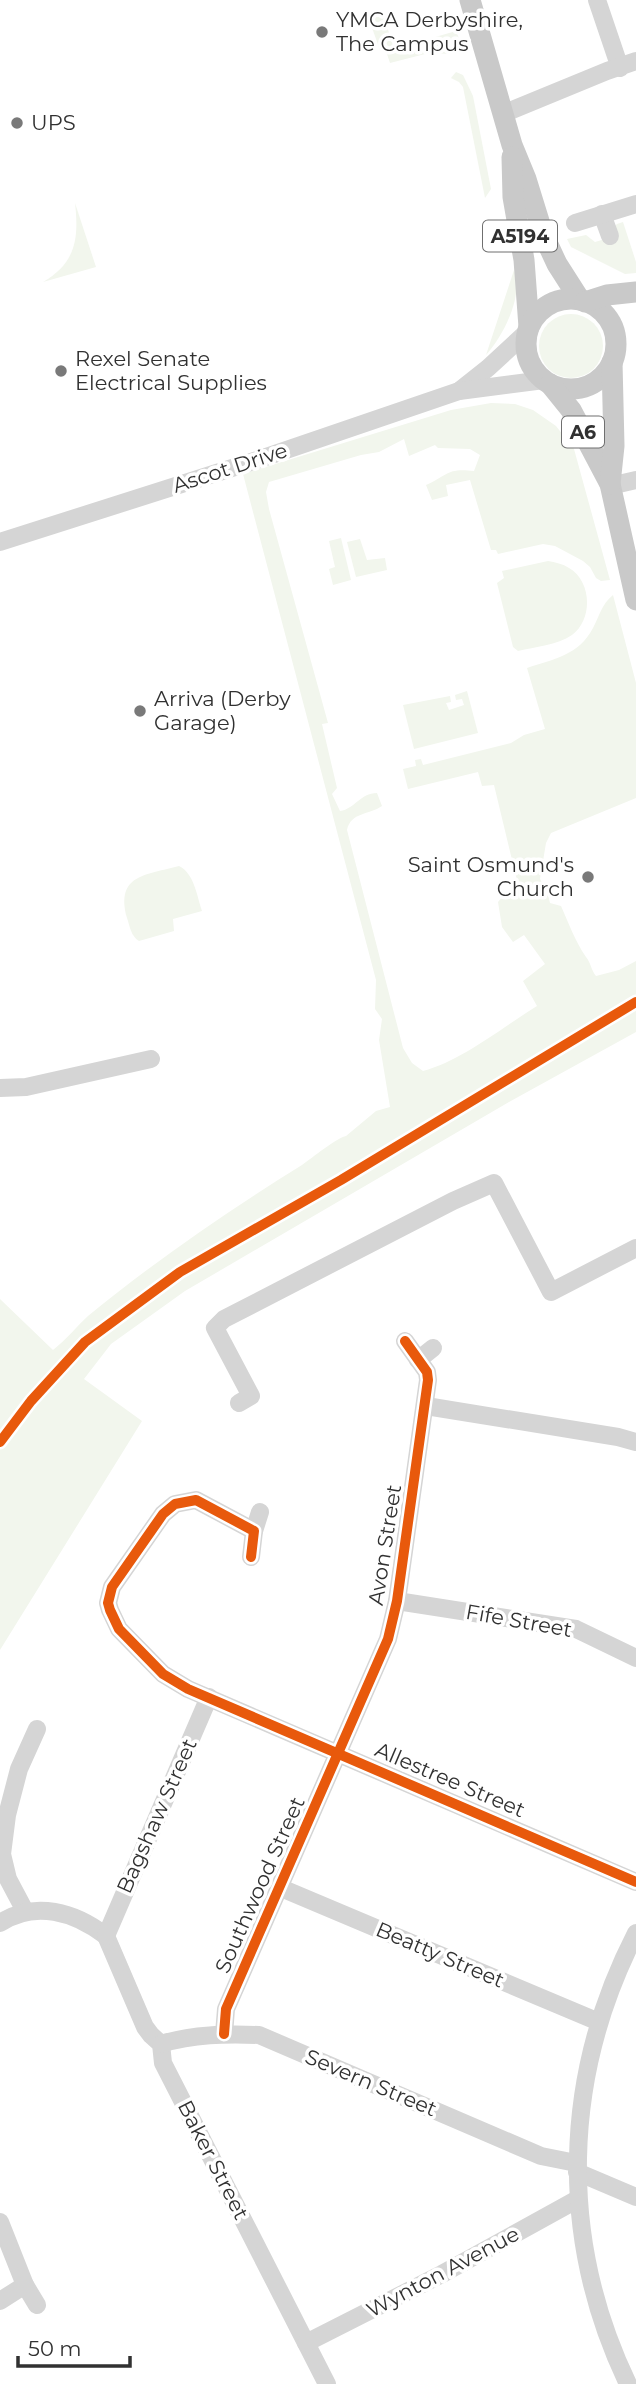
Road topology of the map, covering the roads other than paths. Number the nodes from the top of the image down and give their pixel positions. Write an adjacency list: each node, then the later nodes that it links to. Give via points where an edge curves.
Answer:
1 (470, 0): 4 (main road, A5194)
2 (597, 0): 3 (street)
3 (628, 64): 4 (street)
4 (505, 113): 5 (main road, A5194)
5 (512, 145): 11 (main road, A5194, via 547,242); 12 (main road, A5194, via 513,197 524,260)
6 (636, 204): 7 (street)
7 (602, 215): 8 (street); 9 (street)
8 (575, 223)
9 (610, 236)
10 (636, 292): 11 (main road)
11 (582, 301): 12 (main road, via 569,299 549,305); 14 (main road, via 608,319)
12 (528, 329): 15 (main road, via 527,355 533,369); 16 (street, Ascot Drive)
13 (636, 335): 14 (main road)
14 (614, 355): 15 (main road, via 602,377 586,387 568,389); 18 (main road, A6)
15 (547, 382): 16 (street, Ascot Drive); 18 (main road, A6, via 571,410)
16 (459, 391): 19 (street, Ascot Drive)
17 (636, 480): 18 (street)
18 (610, 485): 20 (main road, A6)
19 (0, 542)
20 (636, 600)
21 (151, 1059): 22 (street, via 26,1087)
22 (0, 1088)
23 (636, 1248): 27 (street, via 551,1292 494,1183 225,1319 215,1328 251,1396)
24 (404, 1341): 26 (street, Avon Street)
25 (433, 1348): 26 (street)
26 (418, 1360): 28 (street, Avon Street, via 427,1372)
27 (239, 1403)
28 (426, 1406): 29 (street); 33 (street, Avon Street)
29 (636, 1442)
30 (260, 1512): 31 (street)
31 (254, 1531): 32 (street); 35 (street, Allestree Street, via 196,1500 175,1504 163,1514 109,1595 112,1618 156,1667 168,1679)
32 (251, 1557)
33 (397, 1601): 34 (street, Fife Street, via 576,1629); 37 (street, Avon Street, via 387,1639)
34 (636, 1658)
35 (209, 1697): 37 (street, Allestree Street); 43 (street, Bagshaw Street)
36 (37, 1729): 40 (street, via 19,1769 2,1854 8,1879)
37 (338, 1753): 38 (street, Allestree Street); 39 (street, Southwood Street)
38 (636, 1882)
39 (281, 1888): 44 (street, Beatty Street); 45 (street, Southwood Street, via 226,2009)
40 (25, 1911): 41 (street); 43 (street, via 61,1912)
41 (0, 1923)
42 (636, 1933): 44 (street)
43 (106, 1936): 46 (street, Baker Street, via 145,2026)
44 (599, 2022): 47 (street, via 584,2090)
45 (224, 2034): 46 (street, Severn Street); 47 (street, Severn Street, via 259,2035)
46 (161, 2044): 54 (street, Baker Street, via 163,2063)
47 (576, 2167): 48 (street, Severn Street); 49 (street)
48 (636, 2197)
49 (578, 2199): 54 (street, Wynton Avenue); 56 (street, via 598,2310)
50 (0, 2222): 51 (street)
51 (24, 2285): 52 (street); 53 (street)
52 (0, 2301)
53 (37, 2305)
54 (306, 2343): 55 (street, Baker Street)
55 (327, 2384)
56 (628, 2384)

